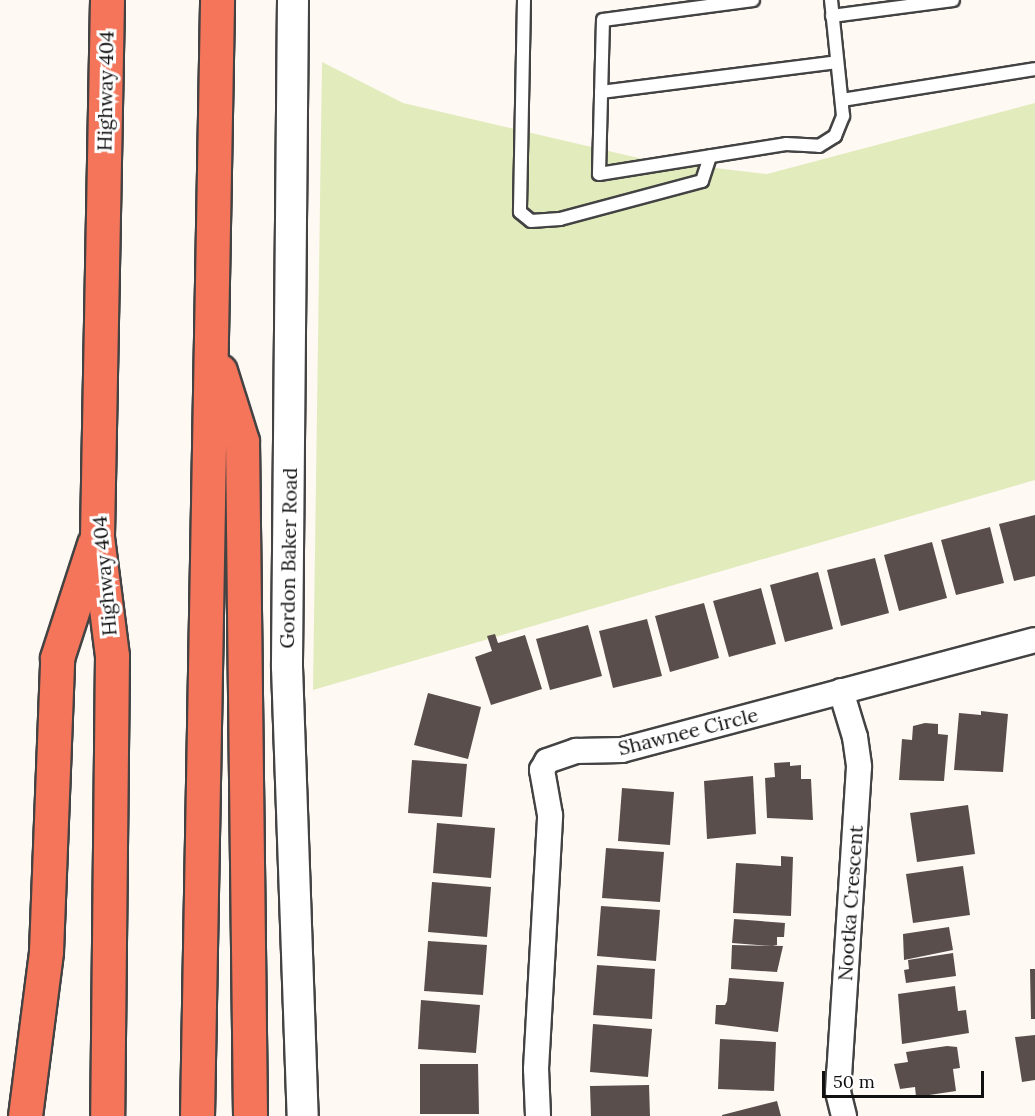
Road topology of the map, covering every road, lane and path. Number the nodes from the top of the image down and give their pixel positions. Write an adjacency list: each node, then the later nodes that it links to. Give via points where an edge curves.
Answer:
1 (107, 0): 15 (highway, Highway 404)
2 (217, 0): 14 (highway)
3 (293, 0): 22 (street, Gordon Baker Road, via 287,667)
4 (524, 0): 13 (lane, via 520,212 531,221 560,219 702,181)
5 (753, 0): 11 (lane, via 603,20)
6 (831, 0): 8 (lane)
7 (953, 0): 8 (lane)
8 (832, 16): 9 (lane)
9 (837, 62): 11 (lane); 12 (lane)
10 (1035, 69): 12 (lane)
11 (601, 92): 13 (lane, via 599,174)
12 (842, 100): 13 (lane, via 843,116 835,136 819,146 786,144)
13 (710, 156)
14 (212, 346): 20 (highway); 21 (highway, via 243,441)
15 (97, 537): 18 (highway, via 57,658 46,951); 19 (highway, Highway 404, via 112,656)
16 (1035, 640): 17 (street, Shawnee Circle)
17 (841, 691): 23 (street, Shawnee Circle, via 622,750 576,751 547,762 542,770 550,815 536,1069); 24 (street, Nootka Crescent, via 855,737 859,767 838,1092)
18 (25, 1116)
19 (107, 1116)
20 (197, 1116)
21 (250, 1116)
22 (303, 1116)
23 (538, 1116)
24 (844, 1116)

